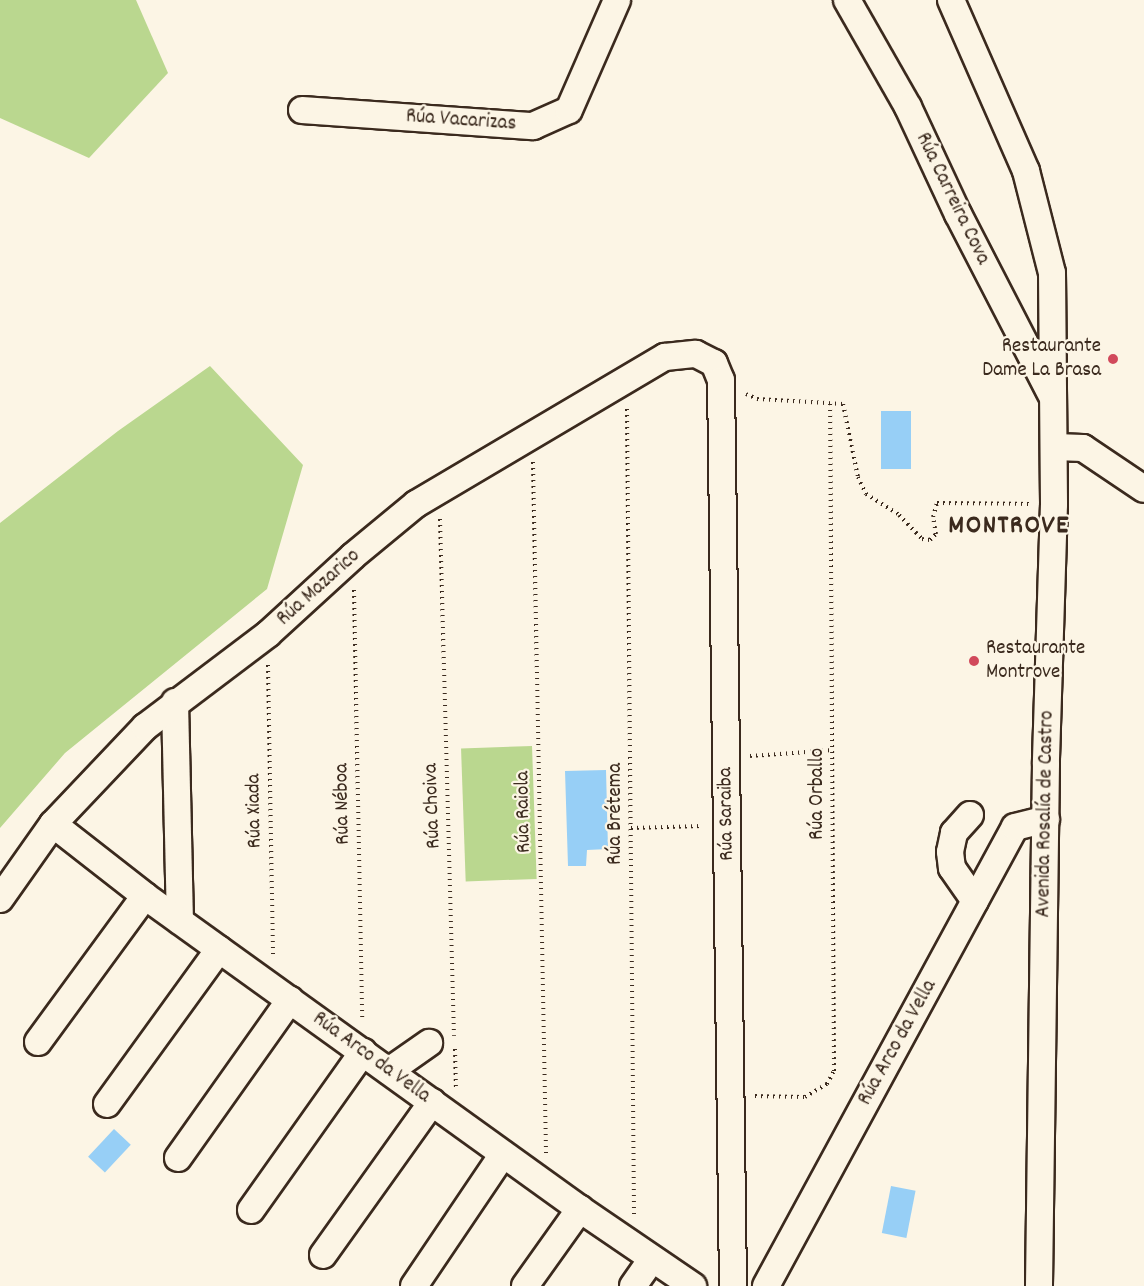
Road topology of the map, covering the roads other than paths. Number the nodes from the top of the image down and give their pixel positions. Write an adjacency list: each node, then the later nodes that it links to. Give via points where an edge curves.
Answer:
1 (617, 0): 4 (street, Rúa Vacarizas, via 569,110 533,126)
2 (847, 0): 6 (street, Rúa Carreira Cova, via 908,107)
3 (951, 0): 6 (street, Avenida Rosalía de Castro, via 1029,182 1052,273)
4 (302, 110)
5 (696, 354): 9 (street, Rúa Mazarico, via 665,357 416,504 268,634); 35 (street, Rúa Saraiba, via 714,363 721,380)
6 (1054, 400): 7 (street, Avenida Rosalía de Castro)
7 (1055, 447): 8 (street, via 1083,448); 11 (street, Avenida Rosalía de Castro)
8 (1144, 489)
9 (176, 702): 12 (street, Rúa Mazarico, via 145,727); 16 (street)
10 (970, 815): 15 (street, via 954,833 950,852 952,868)
11 (1046, 819): 15 (street, Rúa Arco da Vella, via 1015,826); 37 (street, Avenida Rosalía de Castro)
12 (53, 824): 13 (street, Rúa Arco da Vella); 14 (street, Rúa Mazarico)
13 (145, 896): 16 (street, Rúa Arco da Vella); 19 (street)
14 (0, 899)
15 (975, 901): 36 (street, Rúa Arco da Vella)
16 (180, 921): 17 (street, Rúa Arco da Vella)
17 (219, 949): 18 (street, Rúa Arco da Vella); 24 (street)
18 (282, 994): 21 (street, Rúa Arco da Vella); 26 (street)
19 (38, 1042)
20 (429, 1043): 22 (street)
21 (363, 1052): 22 (street, Rúa Arco da Vella); 28 (street)
22 (389, 1071): 23 (street, Rúa Arco da Vella)
23 (432, 1102): 25 (street, Rúa Arco da Vella); 30 (street)
24 (107, 1104)
25 (502, 1154): 27 (street, Rúa Arco da Vella); 31 (street)
26 (178, 1158)
27 (580, 1209): 29 (street, Rúa Arco da Vella); 32 (street)
28 (251, 1210)
29 (643, 1253): 33 (street); 34 (street, Rúa Arco da Vella)
30 (323, 1255)
31 (414, 1286)
32 (525, 1286)
33 (633, 1286)
34 (693, 1286)
35 (733, 1286)
36 (766, 1286)
37 (1039, 1286)

